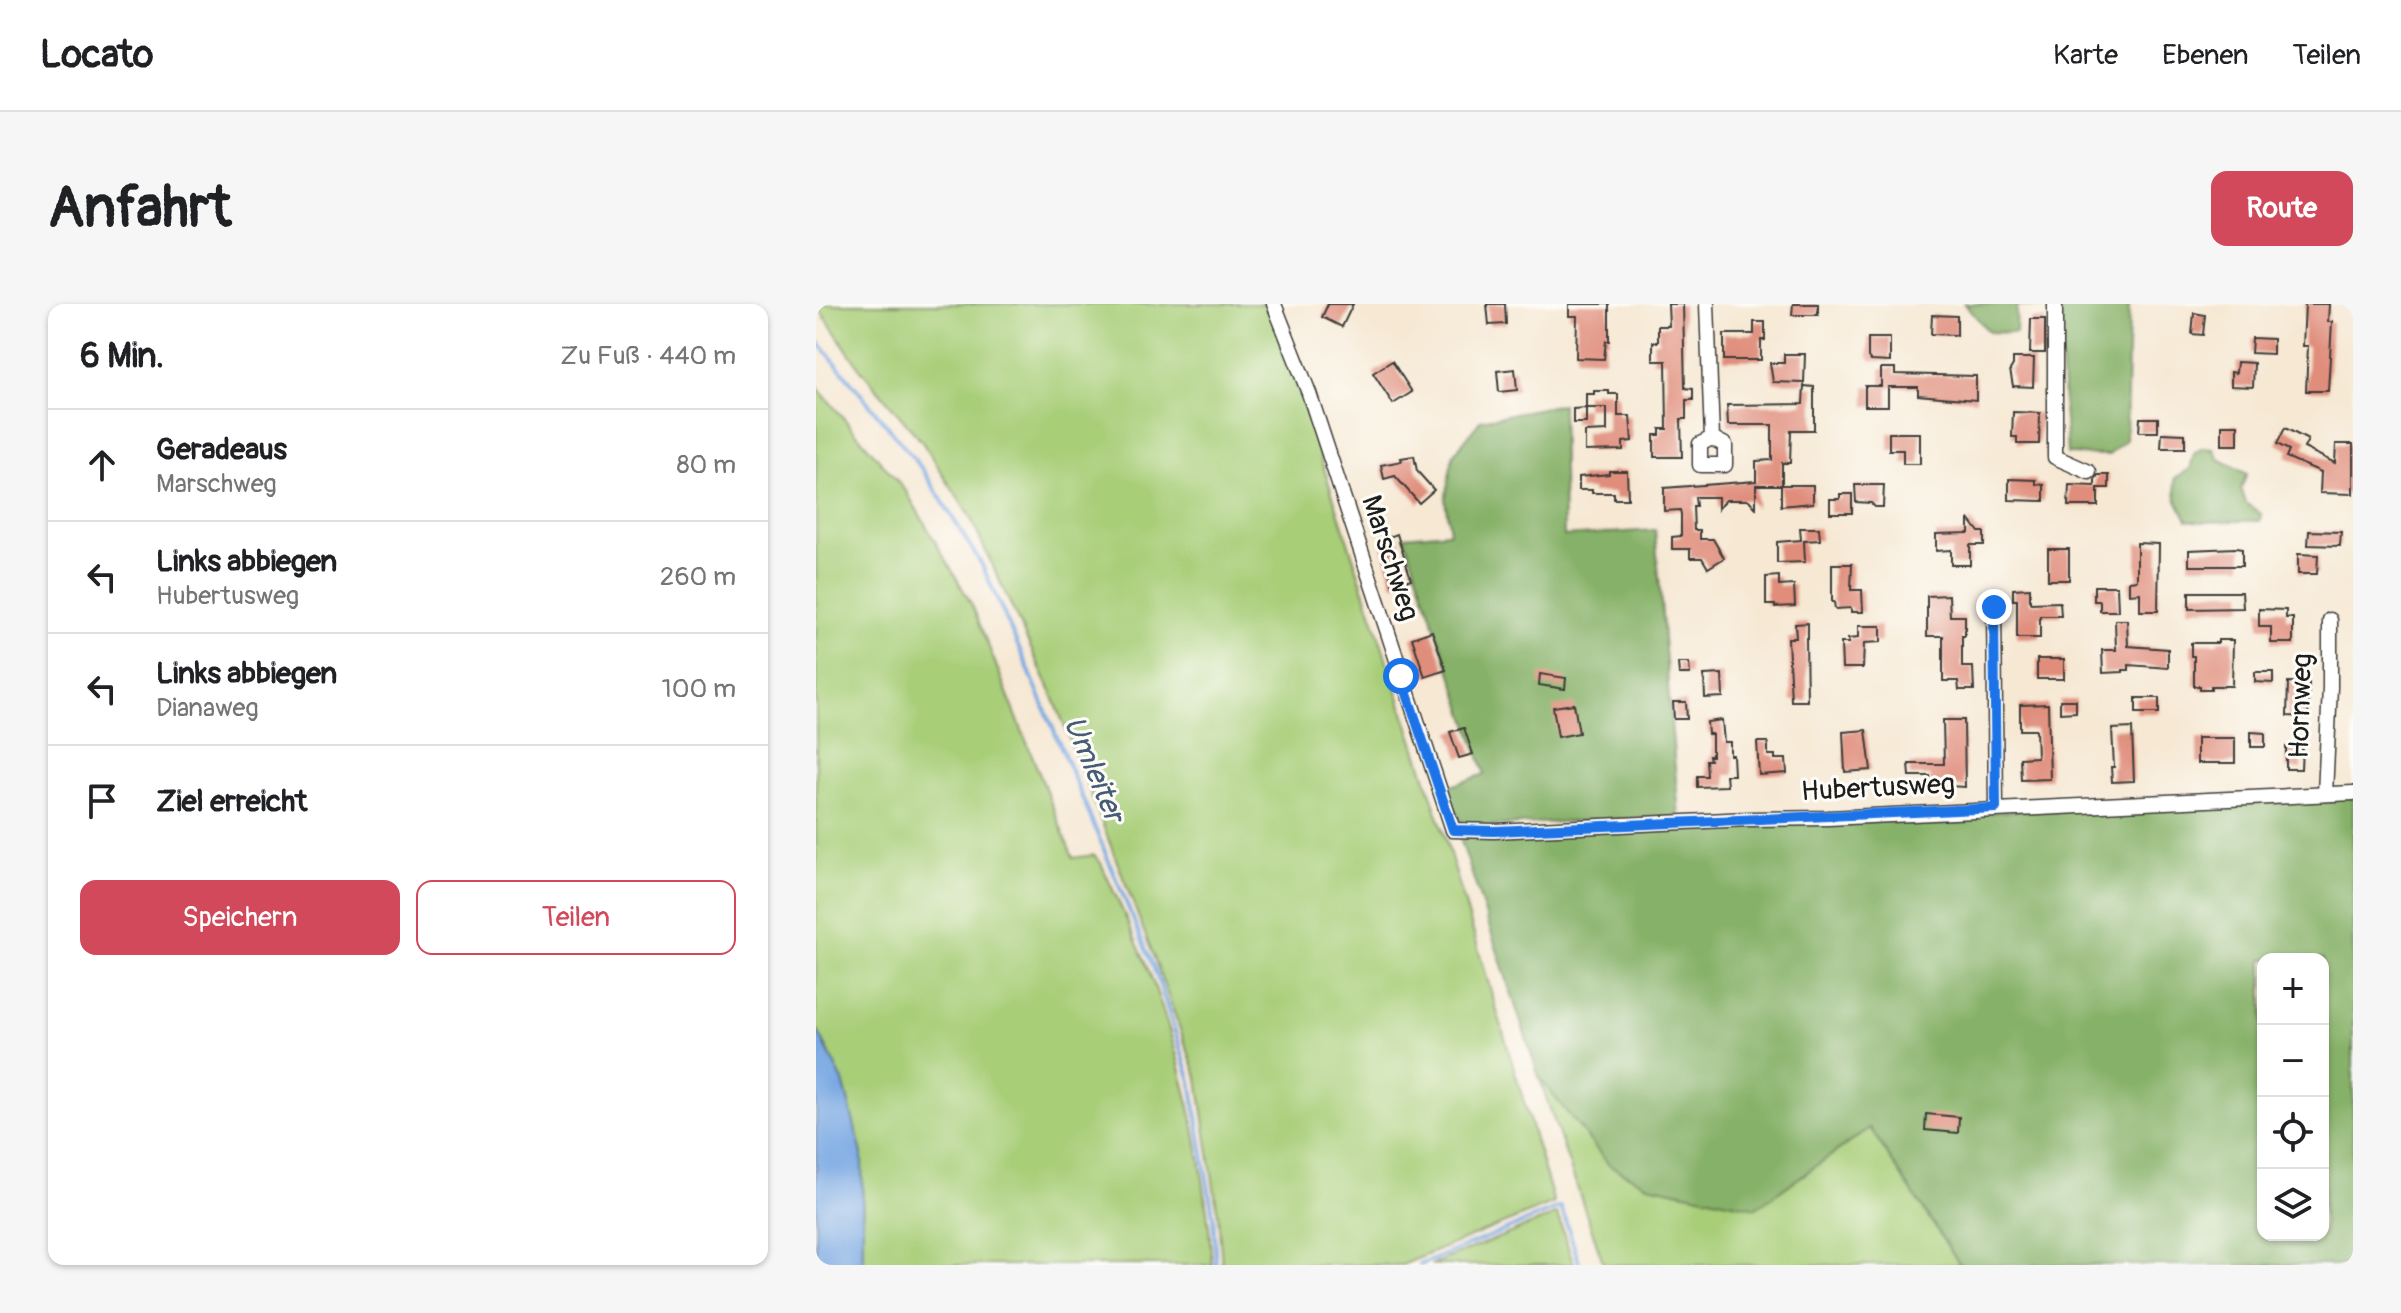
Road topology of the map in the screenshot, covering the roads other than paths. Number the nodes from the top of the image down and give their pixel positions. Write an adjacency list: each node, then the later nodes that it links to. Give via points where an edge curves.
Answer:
1 (1274, 304): 11 (street, Marschweg, via 1309,393)
2 (1707, 304): 4 (street)
3 (2055, 304): 5 (street, via 2055,457)
4 (1712, 438)
5 (2089, 472)
6 (1994, 607): 10 (street)
7 (2330, 620): 9 (street, Hornweg)
8 (2353, 793): 9 (street, Hubertusweg)
9 (2325, 794): 10 (street, Hubertusweg)
10 (1996, 808): 11 (street, Hubertusweg)
11 (1453, 830)

